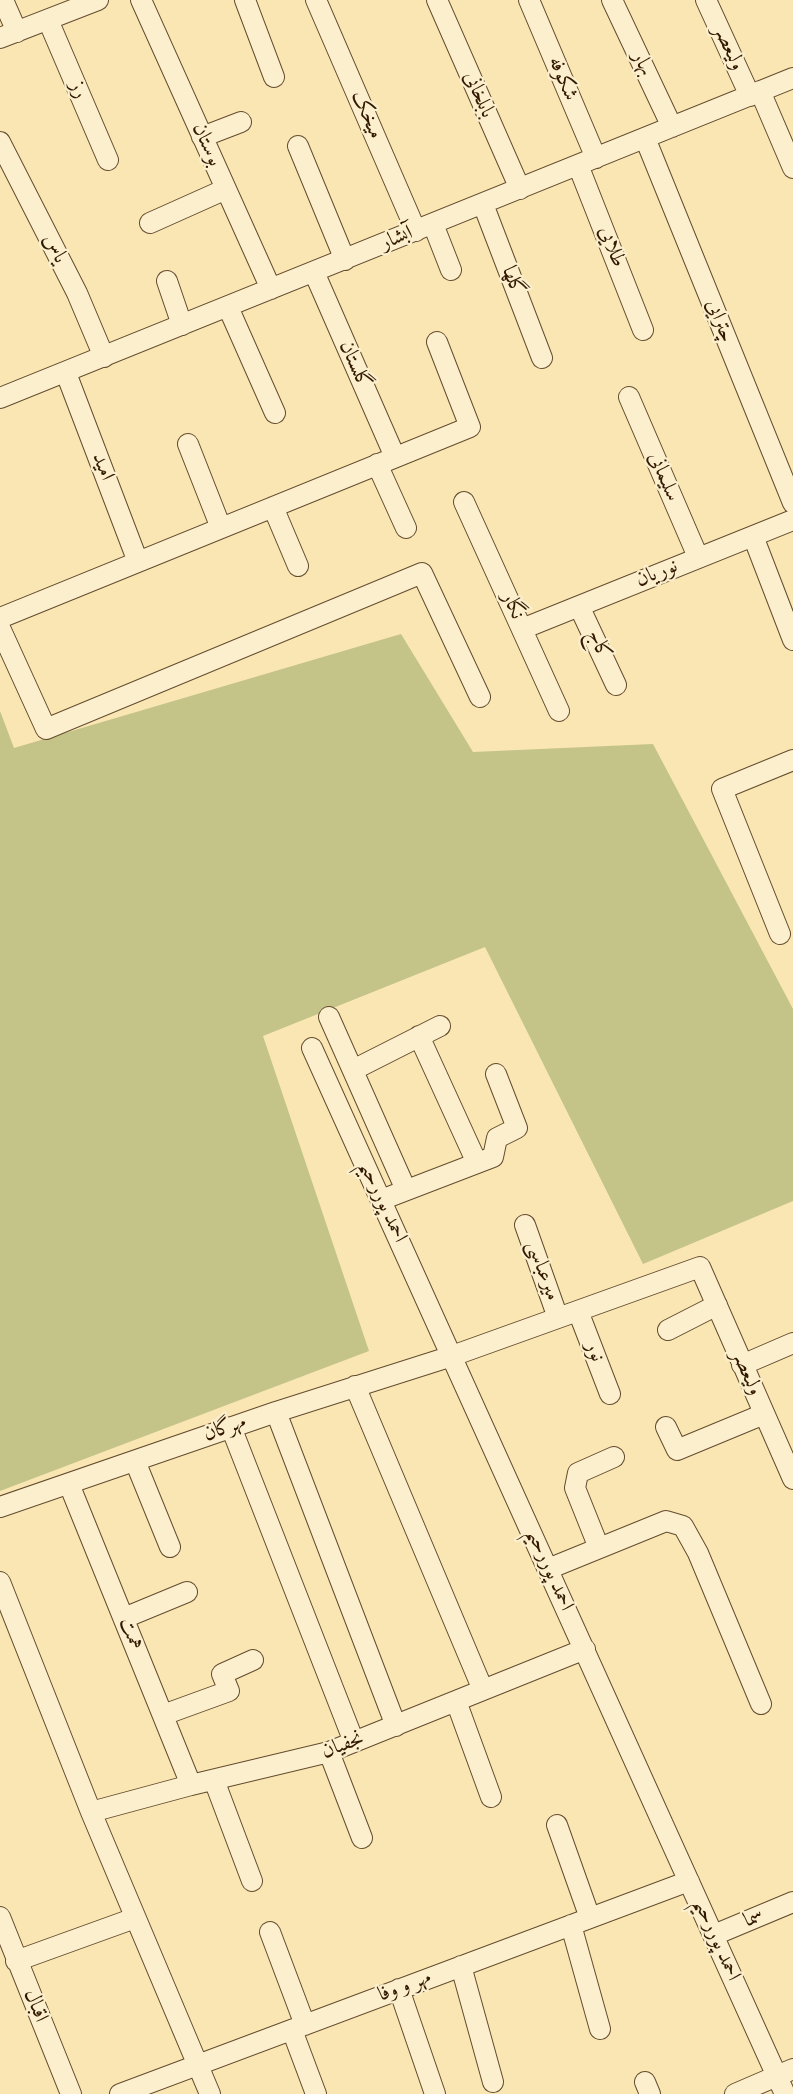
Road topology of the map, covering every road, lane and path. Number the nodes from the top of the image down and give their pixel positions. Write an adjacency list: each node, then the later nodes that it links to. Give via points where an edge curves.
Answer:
1 (2, 0): 11 (street)
2 (98, 0): 10 (street)
3 (140, 0): 17 (street, بوستان)
4 (245, 0): 12 (street)
5 (316, 0): 28 (street, میخک)
6 (437, 0): 25 (street, بابلخانی)
7 (529, 0): 22 (street, شکوفه)
8 (612, 0): 16 (street, بهار)
9 (706, 0): 14 (street, ولیعصر)
10 (48, 20): 11 (street); 21 (street, رز)
11 (8, 35)
12 (274, 76)
13 (793, 78): 14 (street, آبشار)
14 (755, 94): 16 (street, آبشار); 23 (street, ولیعصر)
15 (241, 122): 17 (street)
16 (672, 127): 18 (street, آبشار)
17 (202, 137): 24 (street, بوستان)
18 (645, 138): 22 (street, آبشار); 47 (street, چترایی)
19 (0, 142): 38 (street, یاس, via 77,293)
20 (298, 146): 29 (street)
21 (108, 160)
22 (587, 162): 25 (street, آبشار); 36 (street, طلایی)
23 (793, 168)
24 (226, 189): 27 (street); 33 (street, بوستان)
25 (520, 189): 26 (street, آبشار)
26 (483, 204): 28 (street, آبشار); 39 (street, گلها)
27 (150, 223)
28 (424, 227): 29 (street, آبشار); 30 (street, میخک)
29 (345, 260): 31 (street, آبشار)
30 (451, 270)
31 (314, 272): 33 (street, آبشار); 45 (street, گلستان)
32 (167, 281): 35 (street)
33 (271, 290): 34 (street, آبشار)
34 (228, 307): 35 (street, آبشار); 43 (street)
35 (182, 326): 38 (street, آبشار)
36 (643, 330)
37 (436, 342): 45 (street, via 470,427)
38 (104, 357): 40 (street, آبشار)
39 (542, 358)
40 (66, 373): 42 (street, آبشار); 54 (street, امید)
41 (628, 397): 53 (street, سلیمانی)
42 (0, 398)
43 (275, 413)
44 (188, 444): 50 (street)
45 (386, 460): 48 (street); 51 (street, گلستان)
46 (464, 502): 59 (street, نگار)
47 (793, 503)
48 (273, 507): 50 (street); 55 (street)
49 (793, 520): 52 (street, نوریان)
50 (221, 528): 54 (street)
51 (406, 528)
52 (753, 536): 53 (street, نوریان); 60 (street)
53 (698, 557): 56 (street, نوریان)
54 (138, 562): 57 (street)
55 (298, 566)
56 (580, 606): 59 (street, نوریان); 61 (street, کاج)
57 (0, 618)
58 (0, 628): 62 (street, via 46,729 422,573)
59 (522, 629): 63 (street, نگار)
60 (793, 640)
61 (616, 685)
62 (480, 697)
63 (559, 711)
64 (793, 760): 65 (street, via 722,789)
65 (780, 934)
66 (329, 1016): 70 (street)
67 (440, 1026): 68 (street)
68 (419, 1036): 70 (street); 72 (street)
69 (312, 1048): 74 (street, احمد پوررحیم)
70 (353, 1070): 73 (street)
71 (496, 1074): 72 (street, via 517,1128 497,1138 493,1157)
72 (477, 1163): 73 (street)
73 (406, 1190): 74 (street)
74 (381, 1200): 82 (street, احمد پوررحیم)
75 (525, 1225): 79 (street, میرعباسی)
76 (700, 1267): 77 (street, ولیعصر); 78 (street, مهرگان)
77 (716, 1305): 80 (street); 83 (street, ولیعصر)
78 (578, 1311): 79 (street, مهرگان); 85 (street, نور)
79 (558, 1318): 82 (street, مهرگان)
80 (668, 1330)
81 (793, 1343): 83 (street)
82 (452, 1356): 84 (street, مهرگان); 97 (street, احمد پوررحیم)
83 (742, 1365): 87 (street, ولیعصر)
84 (356, 1386): 86 (street, مهرگان); 103 (street)
85 (610, 1394)
86 (276, 1412): 88 (street, مهرگان); 107 (street)
87 (764, 1414): 89 (street, via 677,1450); 92 (street, ولیعصر)
88 (231, 1427): 91 (street, مهرگان); 108 (street)
89 (666, 1427)
90 (614, 1457): 96 (street, via 578,1472 575,1488)
91 (135, 1461): 93 (street, مهرگان); 95 (street)
92 (793, 1479)
93 (69, 1484): 94 (street, مهرگان); 100 (street, همت)
94 (0, 1507)
95 (170, 1546)
96 (599, 1548): 97 (street); 105 (street, via 666,1520 683,1526 698,1553)
97 (548, 1569): 101 (street, احمد پوررحیم)
98 (0, 1582): 113 (street)
99 (187, 1592): 100 (street)
100 (124, 1618): 106 (street, همت)
101 (585, 1649): 103 (street, نجفیان); 117 (street, احمد پوررحیم)
102 (253, 1660): 106 (street, via 222,1674 229,1691)
103 (483, 1690): 104 (street, نجفیان)
104 (456, 1702): 107 (street, نجفیان); 112 (street)
105 (761, 1704)
106 (163, 1715): 111 (street, همت)
107 (396, 1726): 108 (street, نجفیان)
108 (354, 1742): 109 (street, نجفیان)
109 (329, 1752): 110 (street, نجفیان); 115 (street)
110 (214, 1780): 111 (street, نجفیان); 116 (street)
111 (191, 1785): 113 (street, نجفیان)
112 (491, 1797)
113 (90, 1812): 120 (street)
114 (558, 1825): 121 (street)
115 (362, 1838)
116 (252, 1881)
117 (689, 1881): 121 (street, مهر و وفا); 124 (street, احمد پوررحیم)
118 (793, 1902): 124 (street, سما)
119 (0, 1917): 125 (street, اقبال)
120 (135, 1918): 125 (street); 130 (street)
121 (590, 1918): 122 (street, مهر و وفا)
122 (571, 1925): 126 (street, مهر و وفا); 129 (street)
123 (270, 1932): 128 (street)
124 (714, 1935): 131 (street, احمد پوررحیم)
125 (10, 1959): 133 (street, اقبال)
126 (461, 1966): 127 (street, مهر و وفا); 132 (street)
127 (400, 1989): 128 (street, مهر و وفا); 137 (street)
128 (298, 2027): 130 (street, مهر و وفا); 136 (street)
129 (600, 2029)
130 (197, 2065): 134 (street, مهر و وفا); 135 (street)
131 (785, 2072): 138 (street); 139 (street, احمد پوررحیم)
132 (494, 2082)
133 (72, 2094)
134 (120, 2094)
135 (210, 2094)
136 (316, 2094)
137 (435, 2094)
138 (736, 2094)
139 (785, 2094)

